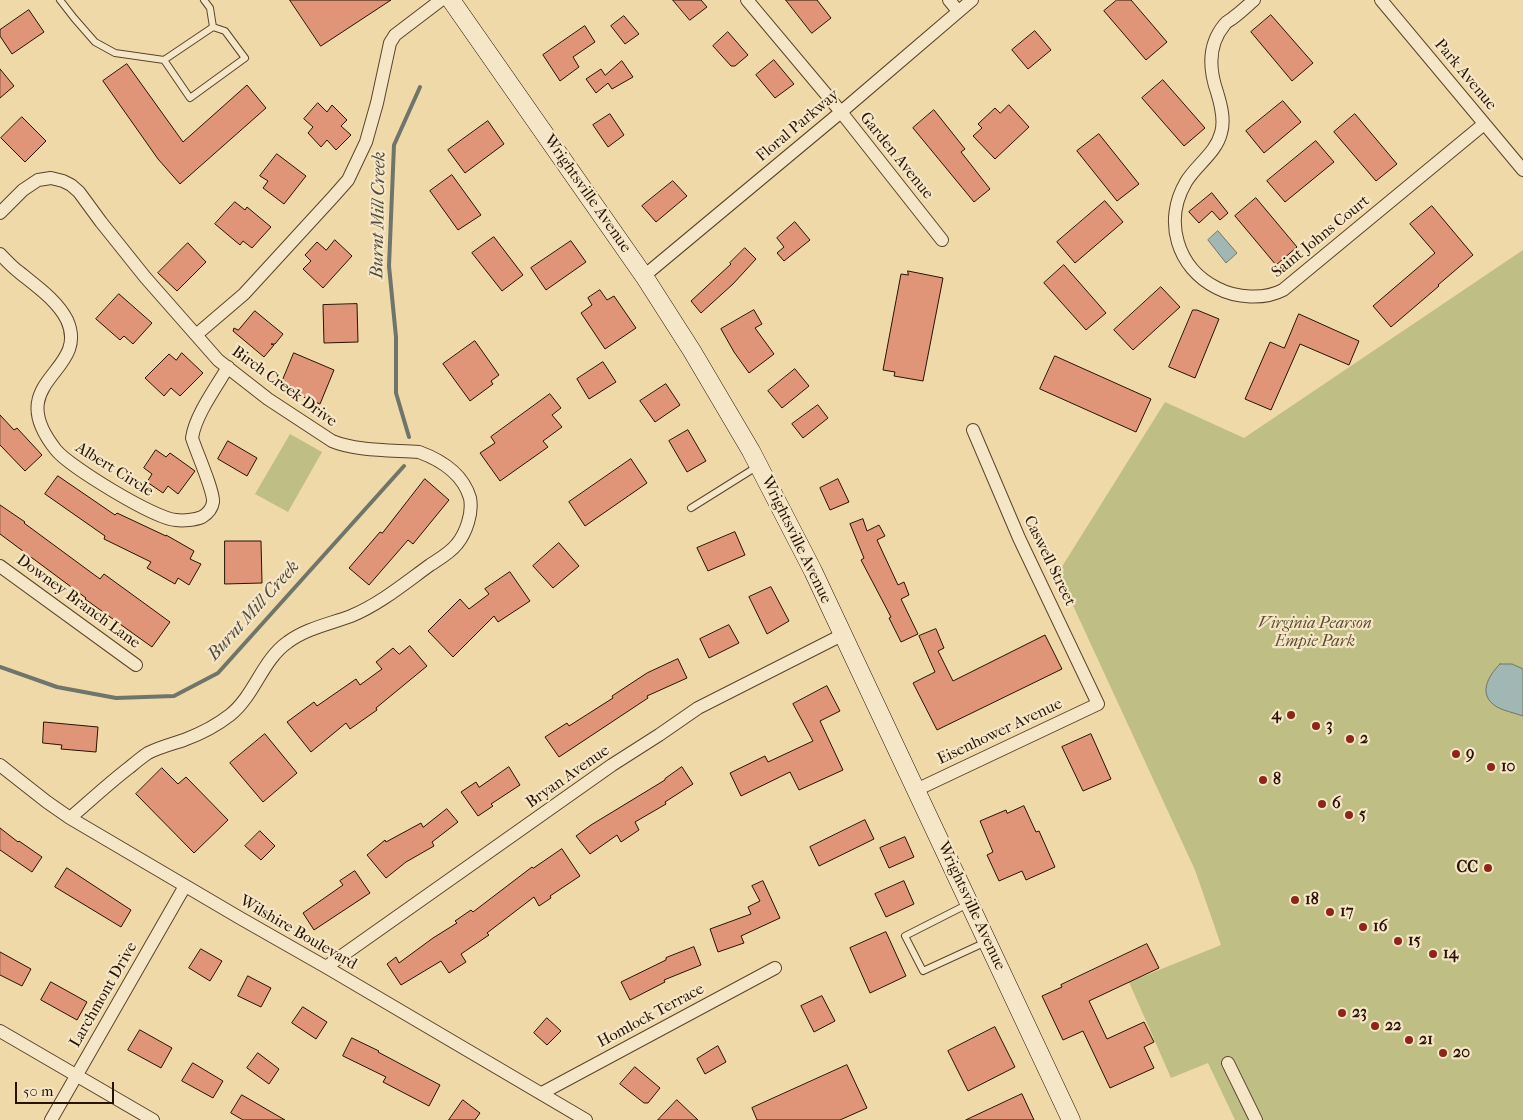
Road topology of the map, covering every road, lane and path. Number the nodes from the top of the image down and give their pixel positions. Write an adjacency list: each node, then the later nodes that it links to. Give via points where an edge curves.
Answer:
1 (60, 0): 12 (lane, via 95,42 115,53)
2 (204, 0): 11 (lane, via 210,8)
3 (441, 0): 20 (street, via 395,35 390,43 366,142 348,180 244,294)
4 (451, 0): 19 (street, Wrightsville Avenue)
5 (747, 0): 13 (street, Garden Avenue)
6 (949, 0): 10 (street)
7 (972, 0): 10 (street, Floral Parkway)
8 (1254, 0): 14 (street, Saint Johns Court, via 1224,25 1215,40 1211,66 1222,108 1221,134 1185,183 1174,215 1174,229 1182,255 1190,268 1211,285 1229,293 1246,295 1283,290)
9 (1381, 0): 14 (street, Park Avenue)
10 (958, 11): 13 (street, Floral Parkway)
11 (213, 27): 12 (lane); 12 (lane, via 224,31 245,58 190,98)
12 (164, 60)
13 (841, 112): 17 (street, Garden Avenue); 19 (street, Floral Parkway)
14 (1484, 124): 15 (street, Park Avenue)
15 (1523, 170)
16 (0, 212): 20 (street, Birch Creek Drive, via 38,180 51,178 71,186)
17 (942, 240)
18 (0, 254): 21 (street, Albert Circle, via 54,302 70,330 72,342 68,352 37,394 36,417 43,432 67,461 144,508 175,520 196,519 210,509 212,492 192,438 193,428)
19 (644, 276): 23 (street, Wrightsville Avenue, via 692,350)
20 (196, 335): 21 (street, Birch Creek Drive)
21 (228, 367): 31 (street, Birch Creek Drive, via 268,399 340,445 419,452 451,468 468,492 471,508 468,521 457,544 449,552 398,588 370,607 311,629 281,648 230,716 201,733 147,754)
22 (974, 430): 28 (street, Caswell Street, via 1019,538)
23 (759, 466): 24 (lane); 26 (street, Wrightsville Avenue)
24 (691, 508)
25 (0, 566): 27 (street, Downey Branch Lane)
26 (842, 635): 30 (street, Wrightsville Avenue); 35 (street, Bryan Avenue, via 698,708)
27 (136, 665)
28 (1098, 704): 30 (street, Eisenhower Avenue)
29 (0, 765): 31 (street, Wilshire Boulevard)
30 (916, 790): 33 (street, Wrightsville Avenue)
31 (70, 818): 32 (street, Wilshire Boulevard)
32 (185, 886): 35 (street, Wilshire Boulevard); 39 (street, Larchmont Drive)
33 (969, 903): 34 (street, Wrightsville Avenue); 34 (lane, via 906,936 923,972)
34 (988, 942): 44 (street, Wrightsville Avenue)
35 (326, 966): 40 (street, Wilshire Boulevard)
36 (775, 968): 40 (street, Homlock Terrace)
37 (0, 1031): 39 (street)
38 (1228, 1063): 45 (street)
39 (77, 1075): 41 (street, Larchmont Drive); 42 (street)
40 (542, 1093): 43 (street, Wilshire Boulevard)
41 (51, 1120)
42 (153, 1120)
43 (584, 1120)
44 (1071, 1120)
45 (1256, 1120)

